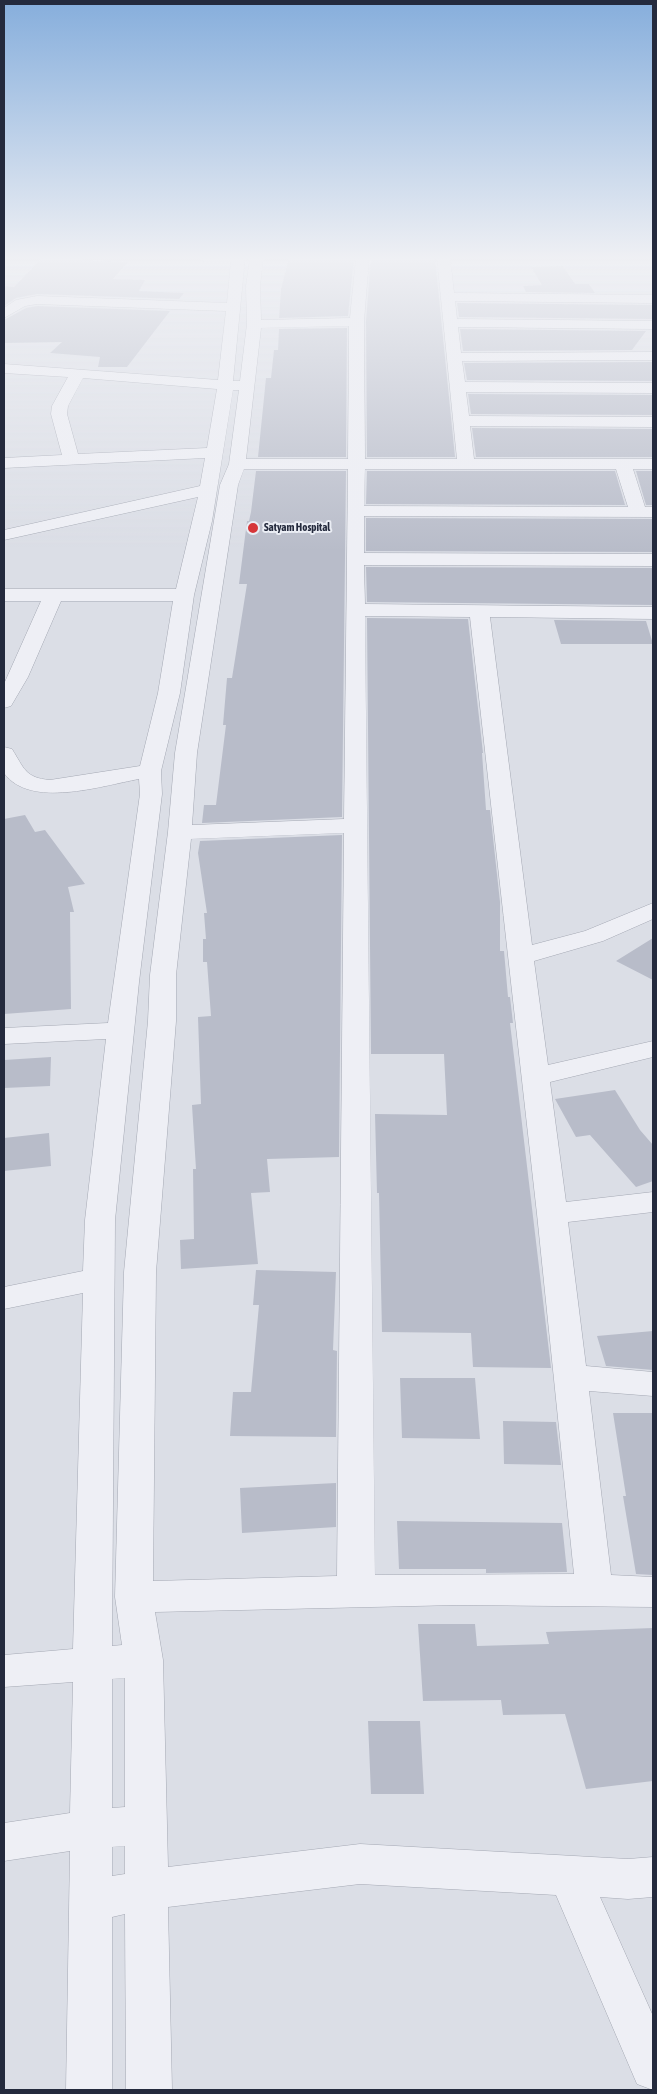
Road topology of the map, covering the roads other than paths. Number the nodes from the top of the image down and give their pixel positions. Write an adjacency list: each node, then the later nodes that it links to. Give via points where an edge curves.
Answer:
1 (237, 356): 7 (street)
2 (357, 356): 15 (street)
3 (650, 356): 4 (street)
4 (454, 357): 8 (street)
5 (4, 368): 6 (street)
6 (78, 373): 7 (street); 13 (street, via 59,414)
7 (236, 386): 12 (street)
8 (457, 387): 9 (street); 10 (street)
9 (653, 388)
10 (461, 421): 11 (street); 16 (street)
11 (653, 422)
12 (226, 458): 13 (street); 15 (street); 19 (street); 35 (street, via 229,484 186,753)
13 (71, 459): 14 (street)
14 (4, 463)
15 (358, 463): 16 (street); 20 (street)
16 (466, 463): 17 (street)
17 (623, 464): 18 (street); 21 (street)
18 (653, 464)
19 (208, 490): 22 (street); 27 (street)
20 (355, 511): 21 (street); 23 (street)
21 (646, 512)
22 (4, 535)
23 (355, 559): 24 (street); 28 (street)
24 (653, 560)
25 (54, 594): 26 (street); 27 (street); 31 (street)
26 (4, 595)
27 (184, 595): 33 (street, via 168,693)
28 (355, 610): 29 (street); 34 (street)
29 (479, 611): 30 (street); 37 (street)
30 (653, 613)
31 (4, 702)
32 (4, 754): 33 (street, via 17,778 38,787)
33 (150, 772): 38 (street, via 151,794)
34 (355, 826): 35 (street); 50 (street)
35 (180, 832): 39 (street)
36 (653, 910): 37 (street, via 594,936)
37 (520, 957): 43 (street)
38 (127, 974): 39 (street); 40 (street)
39 (163, 974): 53 (street, via 162,1021 140,1272)
40 (121, 1030): 41 (street); 46 (street, via 100,1220)
41 (4, 1036)
42 (653, 1049): 43 (street)
43 (534, 1077): 45 (street)
44 (653, 1202): 45 (street)
45 (552, 1214): 48 (street)
46 (98, 1279): 47 (street); 55 (street)
47 (4, 1298)
48 (569, 1378): 49 (street); 51 (street)
49 (653, 1384)
50 (356, 1590): 51 (street); 53 (street)
51 (594, 1590): 52 (street)
52 (653, 1592)
53 (134, 1596): 54 (street)
54 (144, 1660): 55 (street); 57 (street)
55 (92, 1663): 56 (street); 58 (street)
56 (4, 1671)
57 (145, 1825): 58 (street); 62 (street)
58 (91, 1829): 59 (street); 63 (street)
59 (4, 1842)
60 (568, 1876): 61 (street, via 628,1880); 62 (street, via 360,1864); 64 (street)
61 (653, 1876)
62 (148, 1888): 63 (street); 66 (street)
63 (91, 1901): 65 (street)
64 (653, 2068)
65 (89, 2090)
66 (149, 2090)

